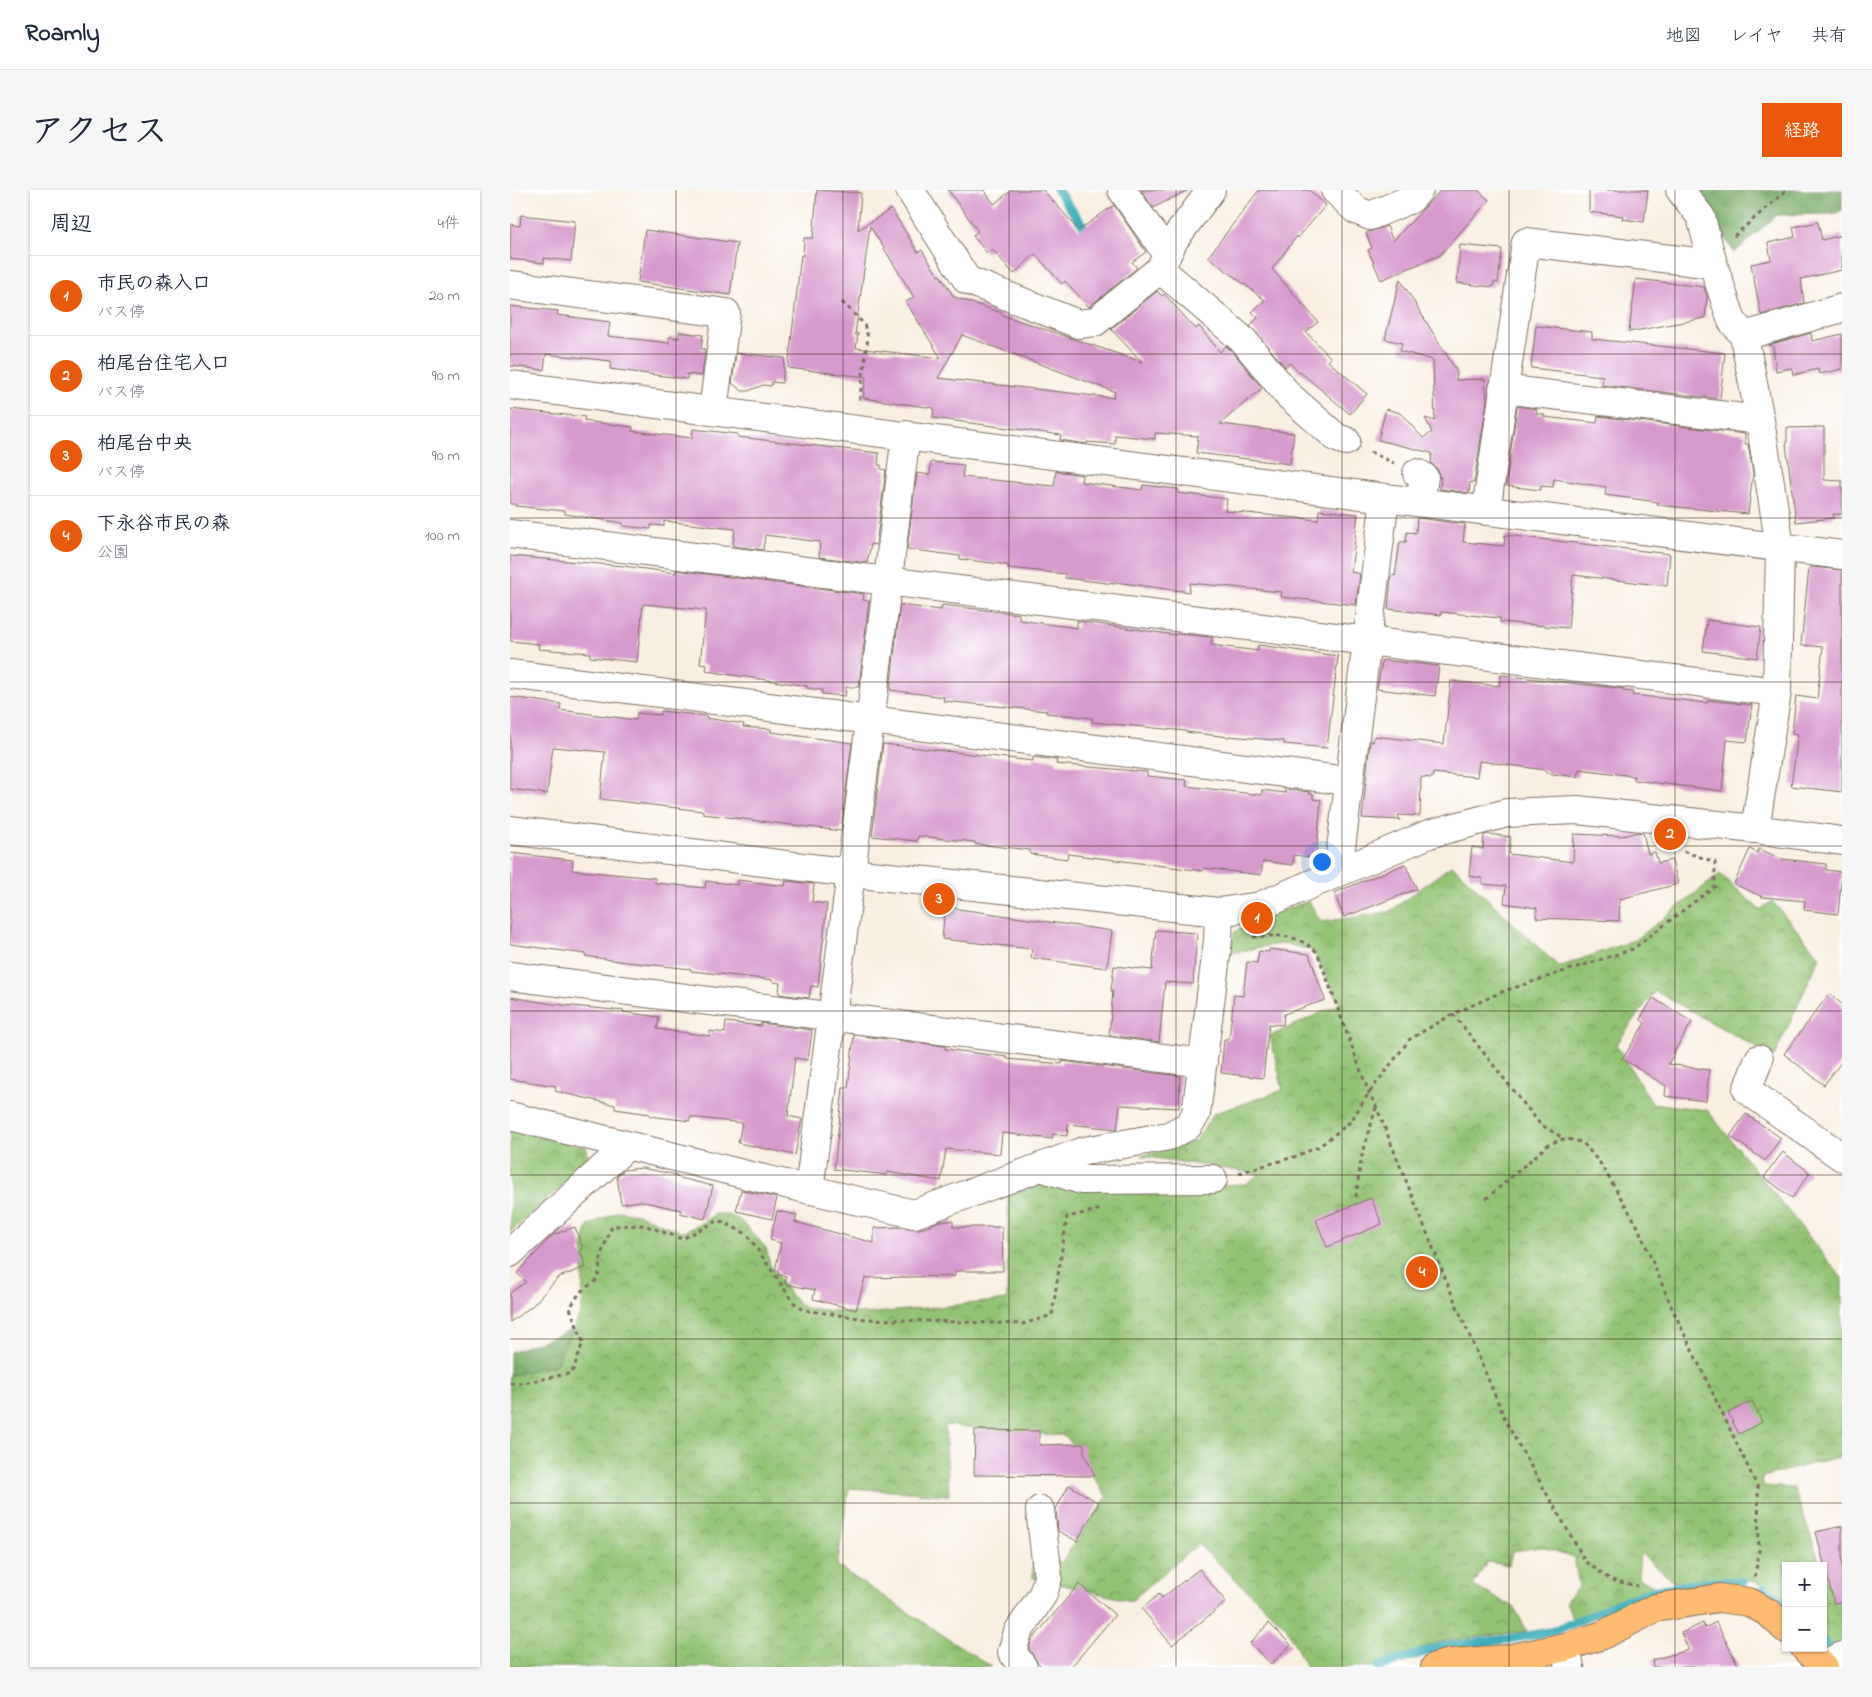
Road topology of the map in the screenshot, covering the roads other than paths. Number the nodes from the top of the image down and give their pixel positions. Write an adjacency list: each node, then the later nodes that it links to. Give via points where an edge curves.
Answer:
1 (910, 190): 7 (street, via 967,280 1078,324 1095,322)
2 (1122, 190): 7 (street)
3 (1211, 190): 7 (street, via 1174,240)
4 (1335, 190): 5 (street, via 1356,210 1370,216 1411,199)
5 (1419, 190)
6 (1680, 190): 8 (street, via 1700,217)
7 (1163, 262): 17 (street, via 1244,341 1288,395 1337,438)
8 (1713, 264): 11 (street, via 1732,321); 13 (street, via 1526,242)
9 (510, 285): 14 (street, via 726,313)
10 (1842, 308): 11 (street)
11 (1744, 336): 15 (street)
12 (510, 385): 14 (street)
13 (1503, 389): 15 (street); 21 (street)
14 (713, 410): 16 (street)
15 (1760, 420): 23 (street)
16 (906, 435): 19 (street); 25 (street)
17 (1346, 441)
18 (1417, 473): 20 (street, via 1424,477)
19 (1385, 498): 20 (street); 26 (street)
20 (1420, 502): 21 (street)
21 (1486, 511): 23 (street)
22 (510, 534): 25 (street)
23 (1780, 547): 24 (street); 28 (street)
24 (1842, 555)
25 (888, 580): 26 (street); 29 (street)
26 (1366, 640): 28 (street); 30 (street)
27 (510, 674): 29 (street)
28 (1777, 692): 32 (street)
29 (870, 721): 30 (street); 35 (street)
30 (1348, 781): 34 (street, via 1340,856)
31 (510, 830): 35 (street)
32 (1755, 830): 33 (street); 34 (street, via 1578,810 1507,813 1429,834)
33 (1842, 841)
34 (1346, 868): 36 (street, via 1260,906)
35 (851, 873): 36 (street); 38 (street)
36 (1220, 912): 40 (street)
37 (510, 976): 38 (street)
38 (832, 1018): 40 (street); 46 (street)
39 (1759, 1059): 43 (street, via 1747,1090)
40 (1203, 1063): 44 (street, via 1196,1114 1188,1126 1170,1136 1084,1151)
41 (510, 1116): 42 (street)
42 (627, 1146): 46 (street); 47 (street)
43 (1842, 1157)
44 (1040, 1167): 45 (street, via 1082,1180); 46 (street, via 914,1214)
45 (1214, 1179)
46 (809, 1190)
47 (510, 1253)
48 (1040, 1510): 51 (street, via 1048,1578 1043,1594 1018,1632 1012,1652)
49 (1782, 1625): 50 (main road, via 1770,1613 1749,1602 1719,1598 1655,1608)
50 (1568, 1657): 52 (main road, via 1450,1663)
51 (1022, 1667)
52 (1435, 1667)

